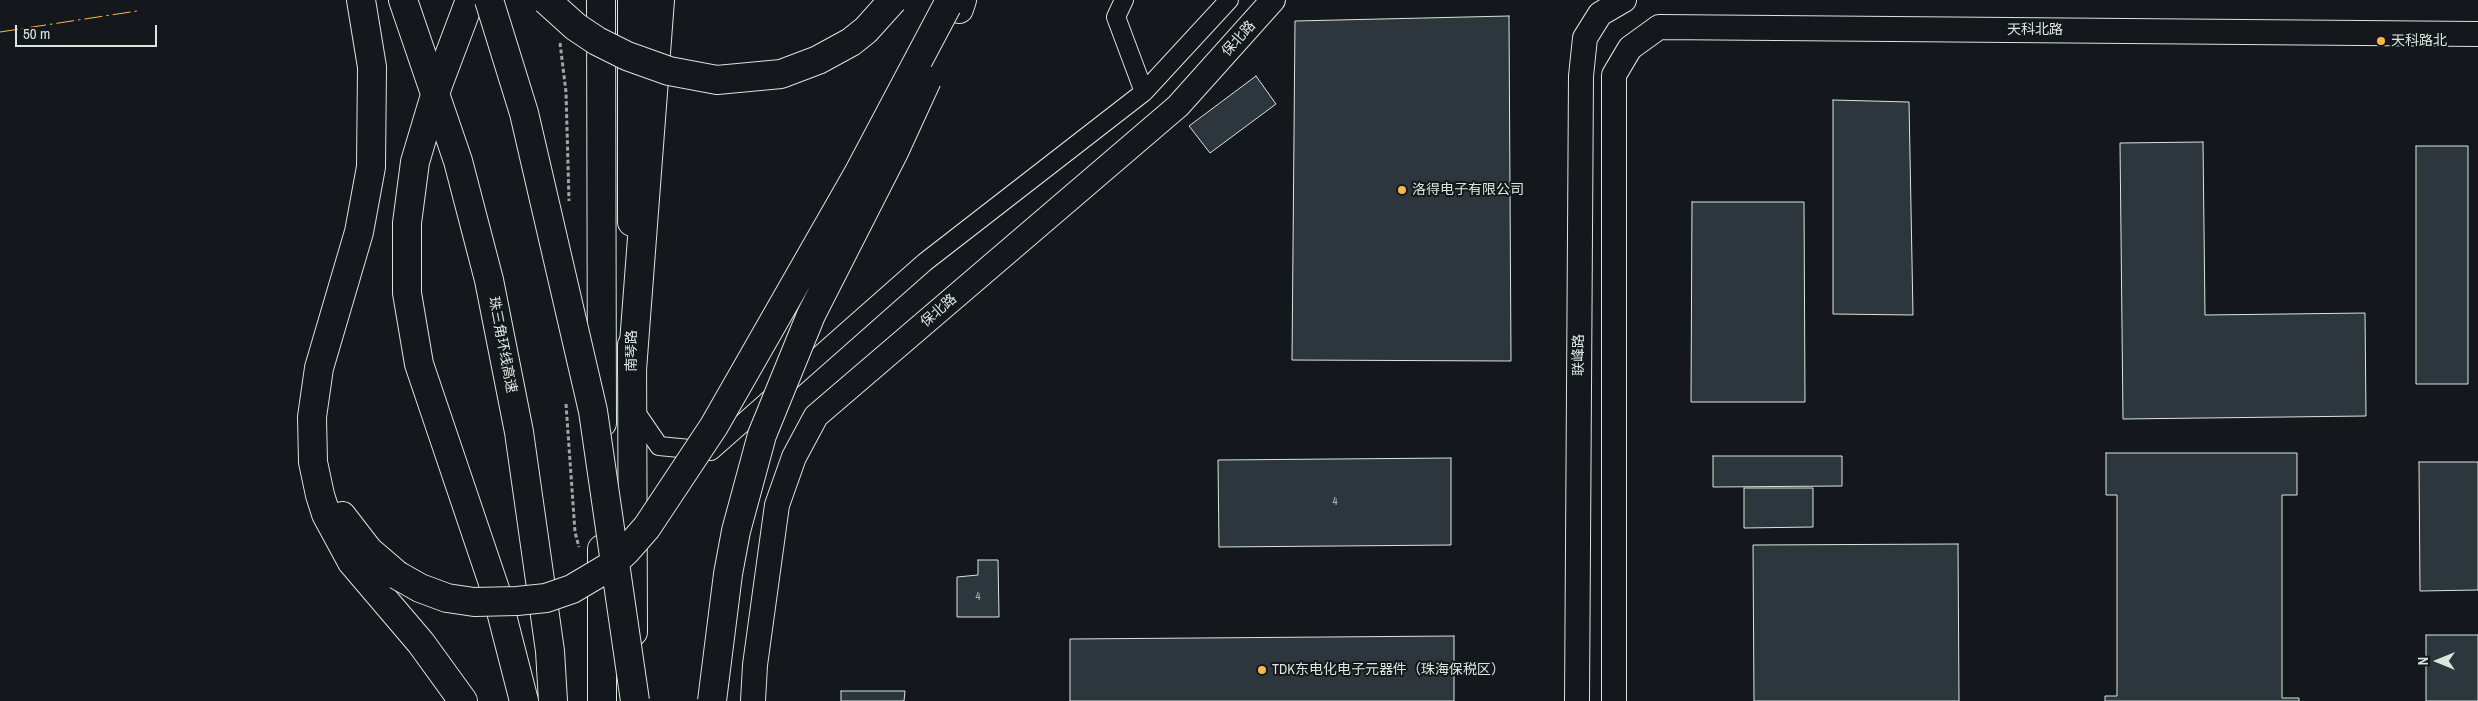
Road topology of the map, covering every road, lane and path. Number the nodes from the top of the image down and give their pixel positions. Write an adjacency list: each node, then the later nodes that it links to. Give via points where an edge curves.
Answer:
1 (361, 0): 20 (main road, via 372,67 371,167 360,232 319,368 312,417)
2 (403, 0): 24 (main road, 珠三角环线高速, via 458,161 489,280 521,441 550,651)
3 (470, 0): 23 (main road, via 414,162 407,223 407,293 419,364 496,592)
4 (489, 0): 26 (main road, bridge, via 524,113 593,411)
5 (546, 0): 9 (main road, bridge, via 576,27 627,56 669,71 718,80 781,74 818,60 866,30)
6 (601, 0): 25 (main road)
7 (632, 0): 17 (main road, 南琴路)
8 (660, 0): 17 (main road)
9 (893, 0)
10 (1124, 0): 16 (street, via 1116,17)
11 (1229, 0): 16 (street)
12 (1273, 0): 28 (street, 保北路, via 1178,106 816,416 794,457 777,504)
13 (1624, 0): 29 (street, 联峰路, via 1600,14 1585,38 1581,76)
14 (955, 4): 20 (main road, bridge, via 714,426 647,527 608,567 579,586 546,598 474,602 434,594 397,575 369,550 339,511); 27 (main road, bridge, via 894,152 811,315 762,435 736,531)
15 (2478, 34): 30 (street, 天科北路, via 1659,27 1630,48 1614,75)
16 (1144, 92): 19 (street, via 925,262)
17 (632, 370): 18 (main road, 南琴路)
18 (633, 406): 19 (street, via 659,446); 21 (main road, 南琴路)
19 (712, 451): 21 (street)
20 (314, 462): 22 (main road, via 326,514 352,562 421,643)
21 (633, 525): 26 (main road, 南琴路)
22 (463, 701)
23 (524, 701)
24 (553, 701)
25 (602, 701)
26 (634, 701)
27 (712, 701)
28 (753, 701)
29 (1577, 701)
30 (1614, 701)

